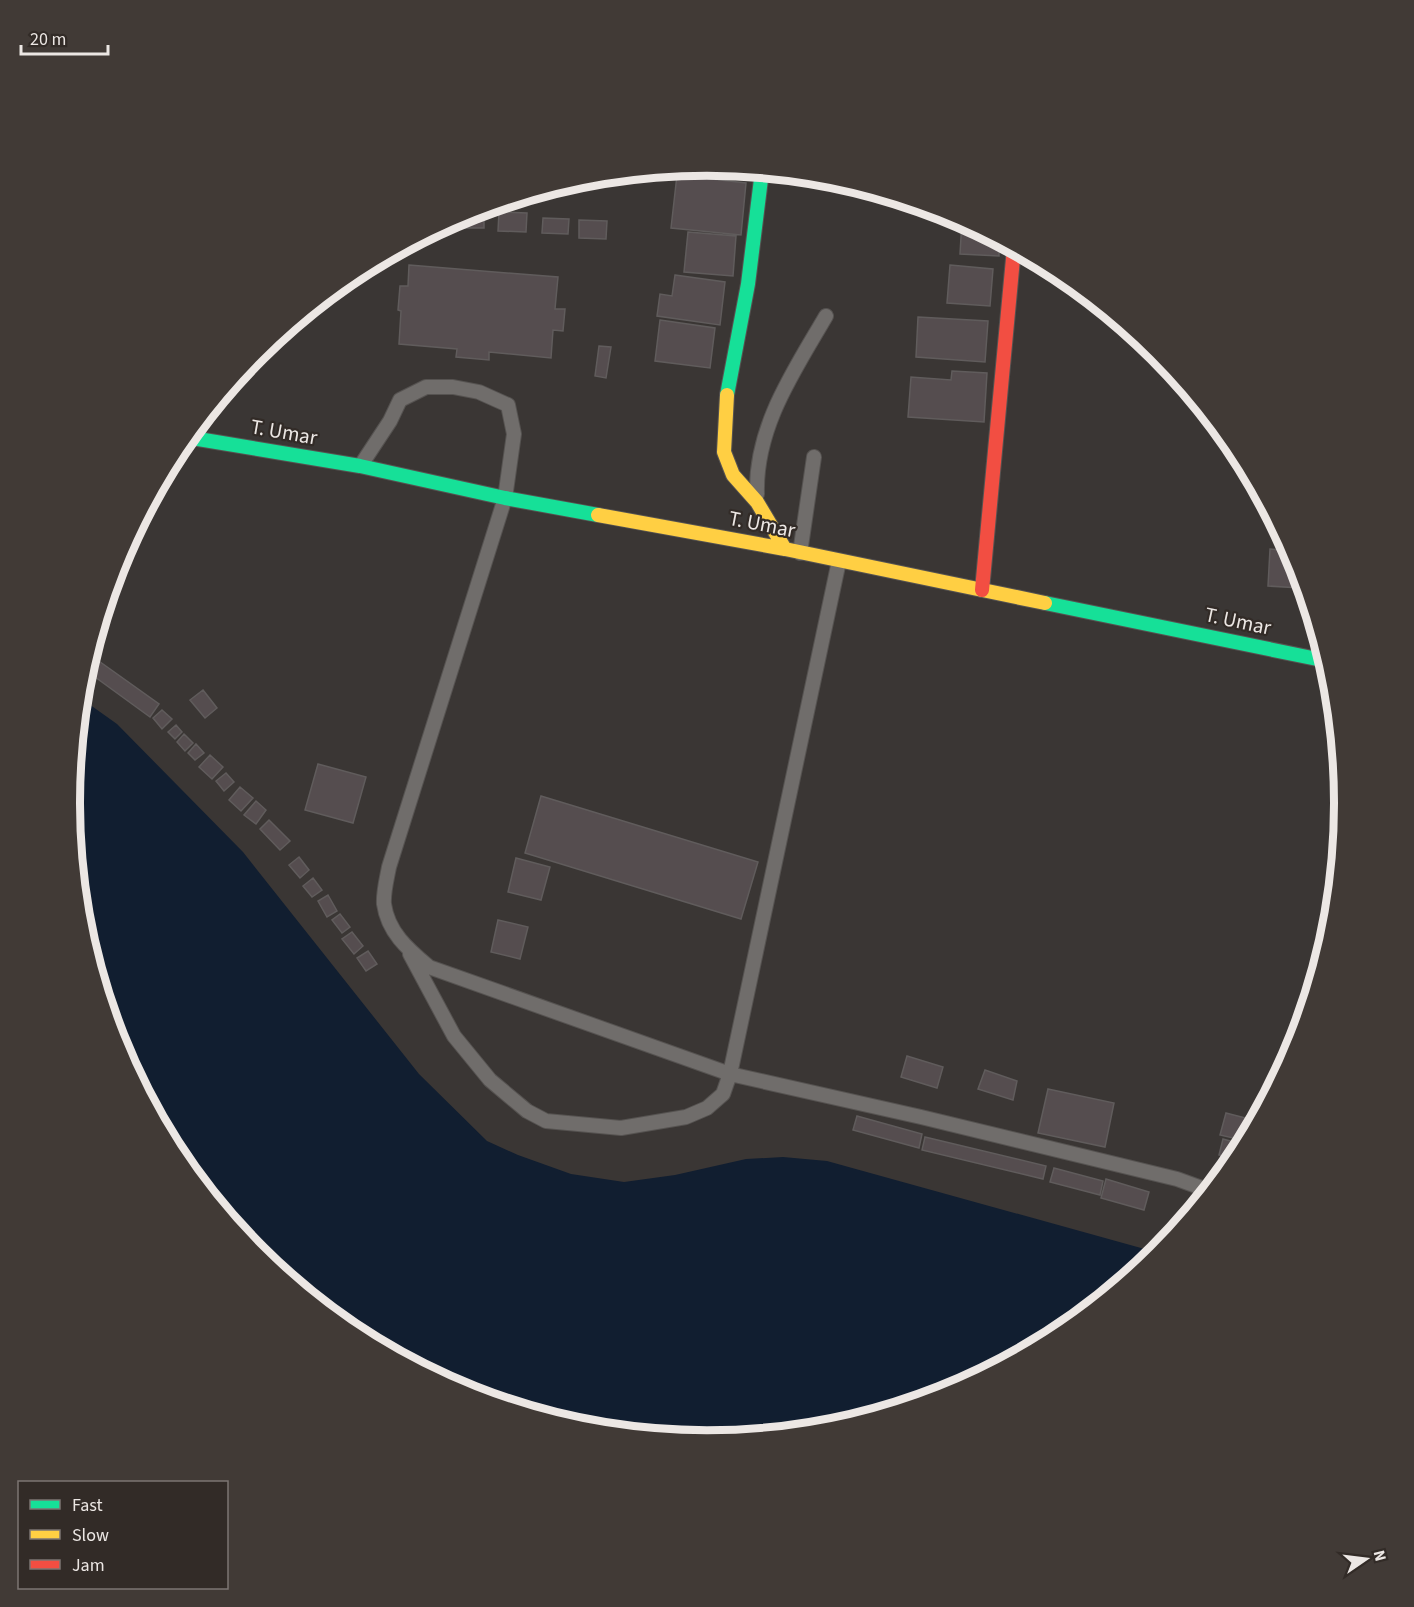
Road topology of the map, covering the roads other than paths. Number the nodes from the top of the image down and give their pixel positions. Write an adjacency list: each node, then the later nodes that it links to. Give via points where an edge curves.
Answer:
1 (761, 178): 8 (street, via 748,284 726,400 724,452 733,475)
2 (1013, 256): 12 (street)
3 (826, 316): 8 (lane, via 778,400 757,475)
4 (197, 439): 6 (street, T. Umar)
5 (814, 457): 10 (lane)
6 (360, 466): 7 (street, T. Umar); 7 (lane, via 400,400 426,387 479,392 508,405 514,434)
7 (505, 498): 9 (street, T. Umar); 14 (lane, via 389,867 384,903 391,928)
8 (757, 502): 9 (street)
9 (785, 549): 10 (street, T. Umar)
10 (800, 553): 11 (street, T. Umar)
11 (839, 561): 12 (street, T. Umar); 15 (lane)
12 (982, 590): 13 (street, T. Umar)
13 (1317, 659)
14 (406, 947): 15 (lane, via 429,967); 15 (lane, via 454,1036 490,1080 527,1111 546,1121 621,1128 687,1117 707,1108 723,1094)
15 (730, 1074): 16 (lane, via 1165,1176)
16 (1202, 1188)

